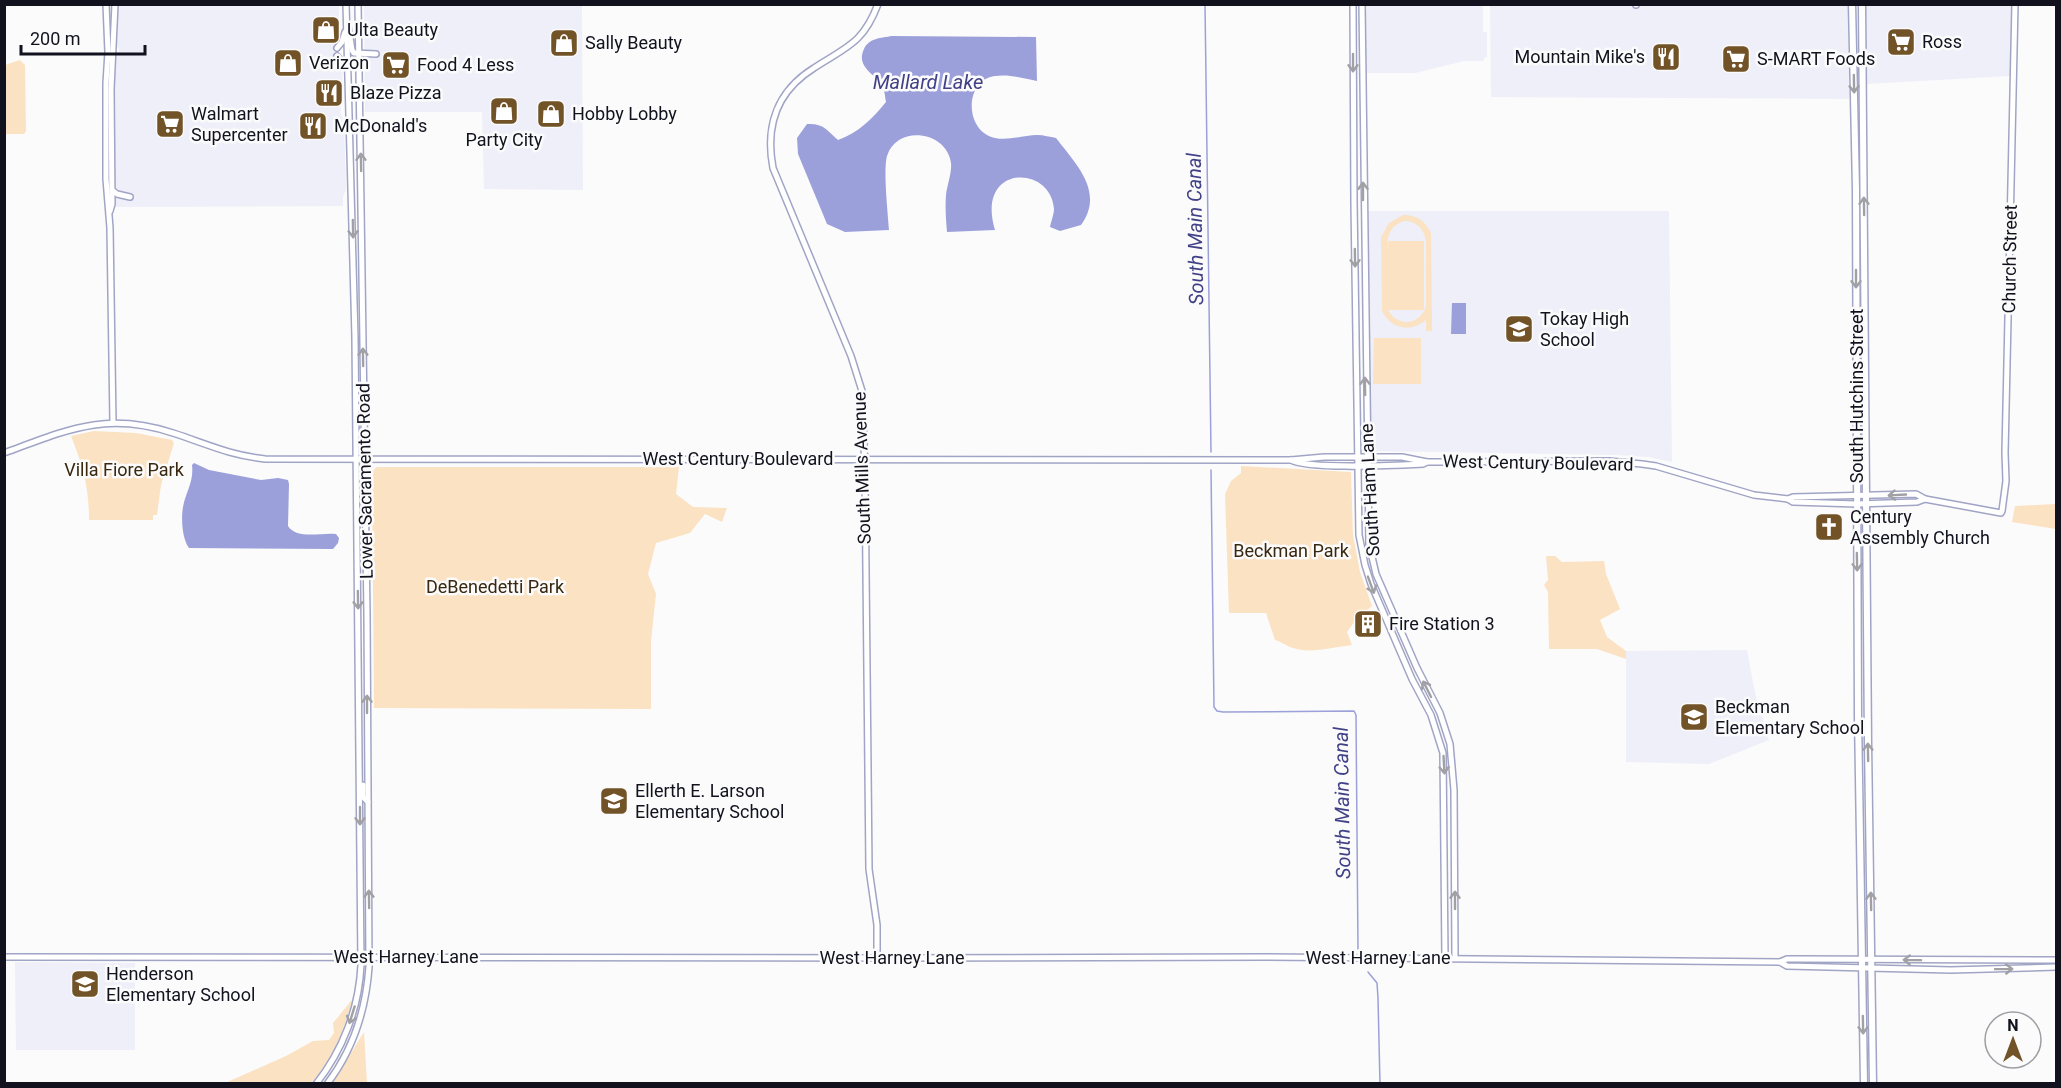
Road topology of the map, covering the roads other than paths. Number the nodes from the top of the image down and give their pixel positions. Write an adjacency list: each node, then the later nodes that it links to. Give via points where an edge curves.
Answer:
1 (106, 4): 14 (main road)
2 (114, 4): 14 (main road)
3 (346, 4): 11 (main road, Lower Sacramento Road)
4 (357, 4): 15 (main road, Lower Sacramento Road)
5 (878, 4): 31 (main road, South Mills Avenue, via 858,40 813,68 786,93 773,117 769,142 772,168 860,381)
6 (1353, 4): 27 (main road, South Ham Lane, one-way to 27)
7 (1362, 4): 28 (main road, South Ham Lane, one-way to 7)
8 (1852, 4): 12 (main road, South Hutchins Street)
9 (1862, 4): 18 (main road, South Hutchins Street)
10 (2015, 4): 38 (main road, Church Street, via 2006,481)
11 (346, 21): 13 (main road); 15 (main road, via 352,50); 19 (main road, Lower Sacramento Road)
12 (1853, 41): 18 (main road); 36 (main road, South Hutchins Street, one-way to 36)
13 (337, 48)
14 (111, 52): 22 (main road); 24 (main road, via 106,94 106,184)
15 (359, 54): 16 (main road); 30 (main road, Lower Sacramento Road, one-way to 15)
16 (376, 54)
17 (337, 56): 19 (main road, via 344,62)
18 (1863, 56): 37 (main road, South Hutchins Street, one-way to 18)
19 (347, 75): 21 (main road, Lower Sacramento Road)
20 (342, 106): 21 (main road)
21 (348, 106): 29 (main road, Lower Sacramento Road, one-way to 29)
22 (111, 185): 23 (main road); 23 (main road, via 115,193 130,197 116,197)
23 (112, 204): 24 (main road)
24 (110, 211): 25 (main road)
25 (113, 423): 26 (main road, West Century Boulevard, via 69,429); 29 (main road, West Century Boulevard, via 160,429 248,457)
26 (4, 453)
27 (1358, 457): 28 (main road, West Century Boulevard); 32 (main road, West Century Boulevard); 34 (main road, South Ham Lane)
28 (1366, 457): 33 (main road, West Century Boulevard); 35 (main road, South Ham Lane)
29 (356, 458): 30 (main road, West Century Boulevard); 39 (main road, Lower Sacramento Road, one-way to 39)
30 (364, 458): 31 (main road, West Century Boulevard); 40 (main road, Lower Sacramento Road, one-way to 30)
31 (863, 459): 32 (main road, West Century Boulevard); 44 (main road, South Mills Avenue, via 869,860)
32 (1291, 460): 34 (main road, West Century Boulevard)
33 (1427, 462): 35 (main road, West Century Boulevard); 36 (main road, West Century Boulevard, via 1609,461 1662,467 1754,495 1788,500)
34 (1359, 465): 35 (main road, West Century Boulevard); 45 (main road, South Ham Lane, one-way to 45, via 1359,535 1365,565 1374,594 1431,715 1443,753)
35 (1367, 466): 46 (main road, South Ham Lane, one-way to 35, via 1450,744 1440,713 1376,574 1369,544)
36 (1857, 500): 37 (main road, West Century Boulevard); 47 (main road, South Hutchins Street, one-way to 47)
37 (1867, 500): 38 (main road, West Century Boulevard, via 1916,494); 48 (main road, South Hutchins Street, one-way to 37)
38 (2001, 513)
39 (359, 760): 40 (main road, via 363,767 363,797); 42 (main road, Lower Sacramento Road, one-way to 42)
40 (368, 802): 43 (main road, Lower Sacramento Road, one-way to 40)
41 (4, 957): 42 (main road, West Harney Lane)
42 (361, 958): 43 (main road, West Harney Lane); 54 (main road, Lower Sacramento Road, one-way to 54, via 350,1023 335,1056)
43 (369, 958): 44 (main road, West Harney Lane); 55 (main road, Lower Sacramento Road, via 367,992 358,1025)
44 (877, 958): 45 (main road, West Harney Lane)
45 (1445, 958): 46 (main road, West Harney Lane)
46 (1455, 958): 50 (main road, West Harney Lane)
47 (1862, 959): 48 (main road, West Harney Lane); 50 (main road, West Harney Lane); 51 (main road, South Hutchins Street)
48 (1872, 960): 49 (main road, West Harney Lane, one-way to 48); 53 (main road, South Hutchins Street)
49 (2056, 960)
50 (1780, 962): 51 (main road, West Harney Lane, via 1787,966)
51 (1862, 967): 53 (main road, West Harney Lane); 56 (main road, South Hutchins Street, one-way to 56)
52 (2056, 967): 53 (main road, West Harney Lane, one-way to 52)
53 (1872, 968): 57 (main road, South Hutchins Street)
54 (316, 1083)
55 (327, 1083)
56 (1864, 1083)
57 (1874, 1083)

